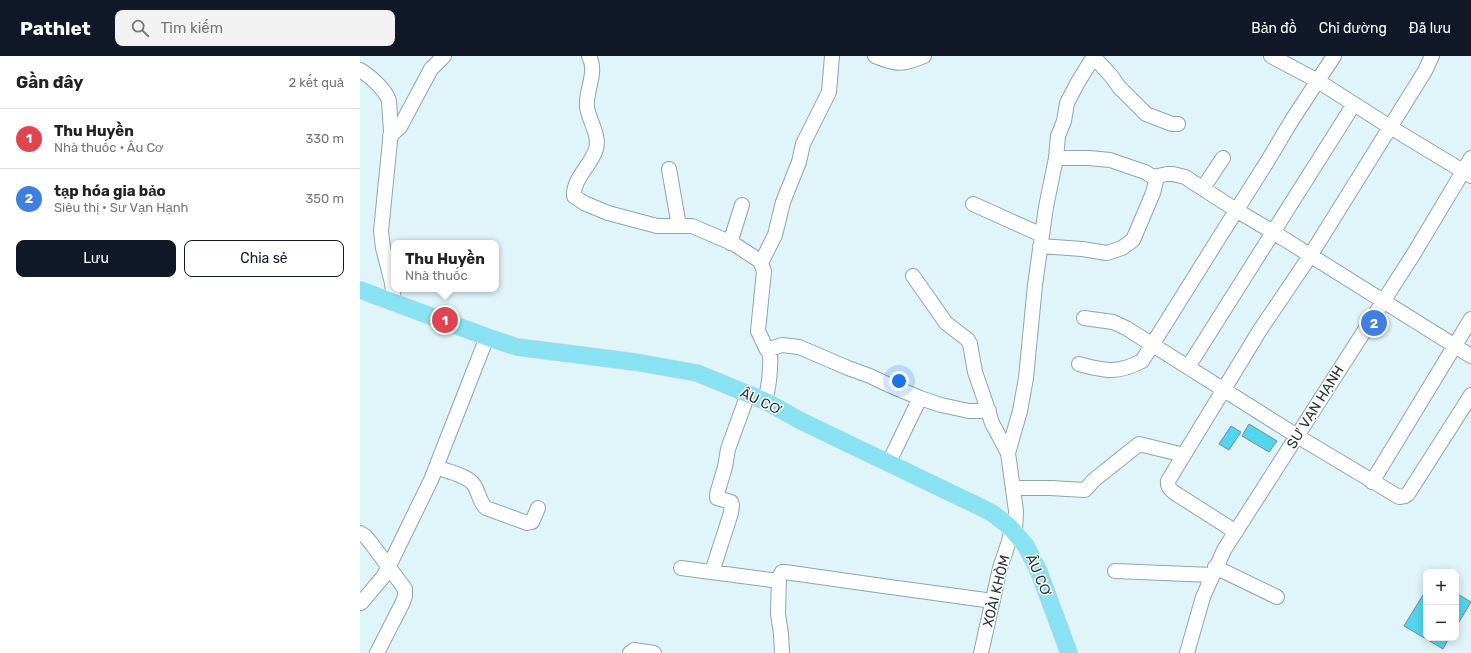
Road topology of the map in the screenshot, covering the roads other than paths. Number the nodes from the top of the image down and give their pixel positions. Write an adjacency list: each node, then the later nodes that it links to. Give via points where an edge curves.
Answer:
1 (444, 56): 16 (street, via 431,70 400,127)
2 (589, 56): 27 (street, via 592,67 587,108 594,127 596,146 575,186 574,196 584,203 612,214 657,226)
3 (832, 56): 32 (street, via 829,92 803,144 799,162 783,202 775,235)
4 (875, 56): 10 (street, via 890,62)
5 (924, 56): 10 (street)
6 (1094, 56): 14 (street, via 1119,87 1146,114); 17 (street, via 1067,103 1058,136)
7 (1271, 56): 12 (street)
8 (1334, 56): 12 (street)
9 (1432, 56): 15 (street)
10 (902, 60)
11 (360, 70): 16 (street, via 388,97)
12 (1318, 81): 13 (street); 26 (street)
13 (1354, 104): 15 (street); 28 (street)
14 (1178, 124)
15 (1390, 127): 21 (street); 31 (street)
16 (390, 136): 34 (street, via 381,236)
17 (1056, 158): 22 (street, via 1110,160); 29 (street)
18 (1223, 158): 23 (street)
19 (1471, 158): 21 (street, SƯ VẠN HẠNH)
20 (669, 169): 27 (street)
21 (1467, 173): 37 (street, SƯ VẠN HẠNH)
22 (1157, 177): 23 (street, via 1173,174); 29 (street, via 1133,240 1122,248 1107,253)
23 (1203, 188): 26 (street)
24 (974, 204): 29 (street)
25 (742, 205): 30 (street)
26 (1236, 210): 28 (street); 42 (street)
27 (679, 226): 30 (street, via 692,226)
28 (1273, 232): 31 (street); 47 (street)
29 (1041, 240): 55 (street, via 1026,378 1020,412)
30 (730, 242): 32 (street)
31 (1310, 256): 37 (street); 48 (street, via 1260,330)
32 (761, 263): 44 (street, via 764,271 758,331 766,349)
33 (913, 276): 53 (street, via 942,317 968,340 975,372)
34 (391, 279)
35 (360, 290): 38 (main road, ÂU CƠ)
36 (393, 292): 38 (street)
37 (1383, 300): 43 (street); 54 (street, SƯ VẠN HẠNH)
38 (394, 303): 41 (main road, ÂU CƠ)
39 (1084, 318): 42 (street, via 1113,322)
40 (1471, 319): 43 (street)
41 (487, 337): 49 (main road, ÂU CƠ, via 527,349 687,371); 58 (street)
42 (1152, 345): 46 (street, via 1142,361 1123,370 1104,370); 47 (street)
43 (1455, 345): 45 (street); 59 (street)
44 (770, 350): 51 (street, via 782,345 800,347); 52 (street, via 770,386)
45 (1471, 356)
46 (1079, 364)
47 (1188, 367): 48 (street)
48 (1224, 390): 54 (street); 56 (street)
49 (748, 394): 52 (main road, ÂU CƠ); 69 (street, via 728,449 717,494 719,500 731,502 732,505)
50 (1471, 395): 59 (street, via 1408,494 1399,497)
51 (920, 398): 53 (street, via 969,411); 57 (street)
52 (765, 401): 57 (main road, ÂU CƠ)
53 (989, 411): 55 (street, via 994,428)
54 (1297, 436): 59 (street); 63 (street, SƯ VẠN HẠNH)
55 (1008, 453): 60 (street, XOÀI KHÒM)
56 (1184, 456): 60 (street, via 1139,444 1085,490); 63 (street, via 1168,481 1170,489)
57 (890, 462): 62 (main road, ÂU CƠ, via 992,513)
58 (436, 467): 61 (street, via 468,479 474,484 486,508 527,523 532,522); 65 (street)
59 (1372, 482)
60 (1014, 488): 62 (street, XOÀI KHÒM, via 1016,511)
61 (538, 508)
62 (1013, 530): 72 (street, XOÀI KHÒM, via 1001,563); 79 (main road, ÂU CƠ, via 1032,556)
63 (1236, 532): 68 (street, SƯ VẠN HẠNH)
64 (360, 534): 65 (street, via 371,543)
65 (388, 568): 73 (street); 74 (street, via 405,589 405,596)
66 (681, 568): 69 (street)
67 (1115, 571): 68 (street)
68 (1214, 571): 71 (street); 80 (street, SƯ VẠN HẠNH, via 1203,597)
69 (712, 572): 70 (street)
70 (779, 581): 72 (street, via 780,574 785,572); 77 (street, via 778,614)
71 (1277, 597)
72 (993, 601): 78 (street, XOÀI KHÒM)
73 (360, 603)
74 (377, 653)
75 (630, 653): 76 (street, via 634,650)
76 (654, 653)
77 (782, 653)
78 (982, 653)
79 (1069, 653)
80 (1187, 653)

